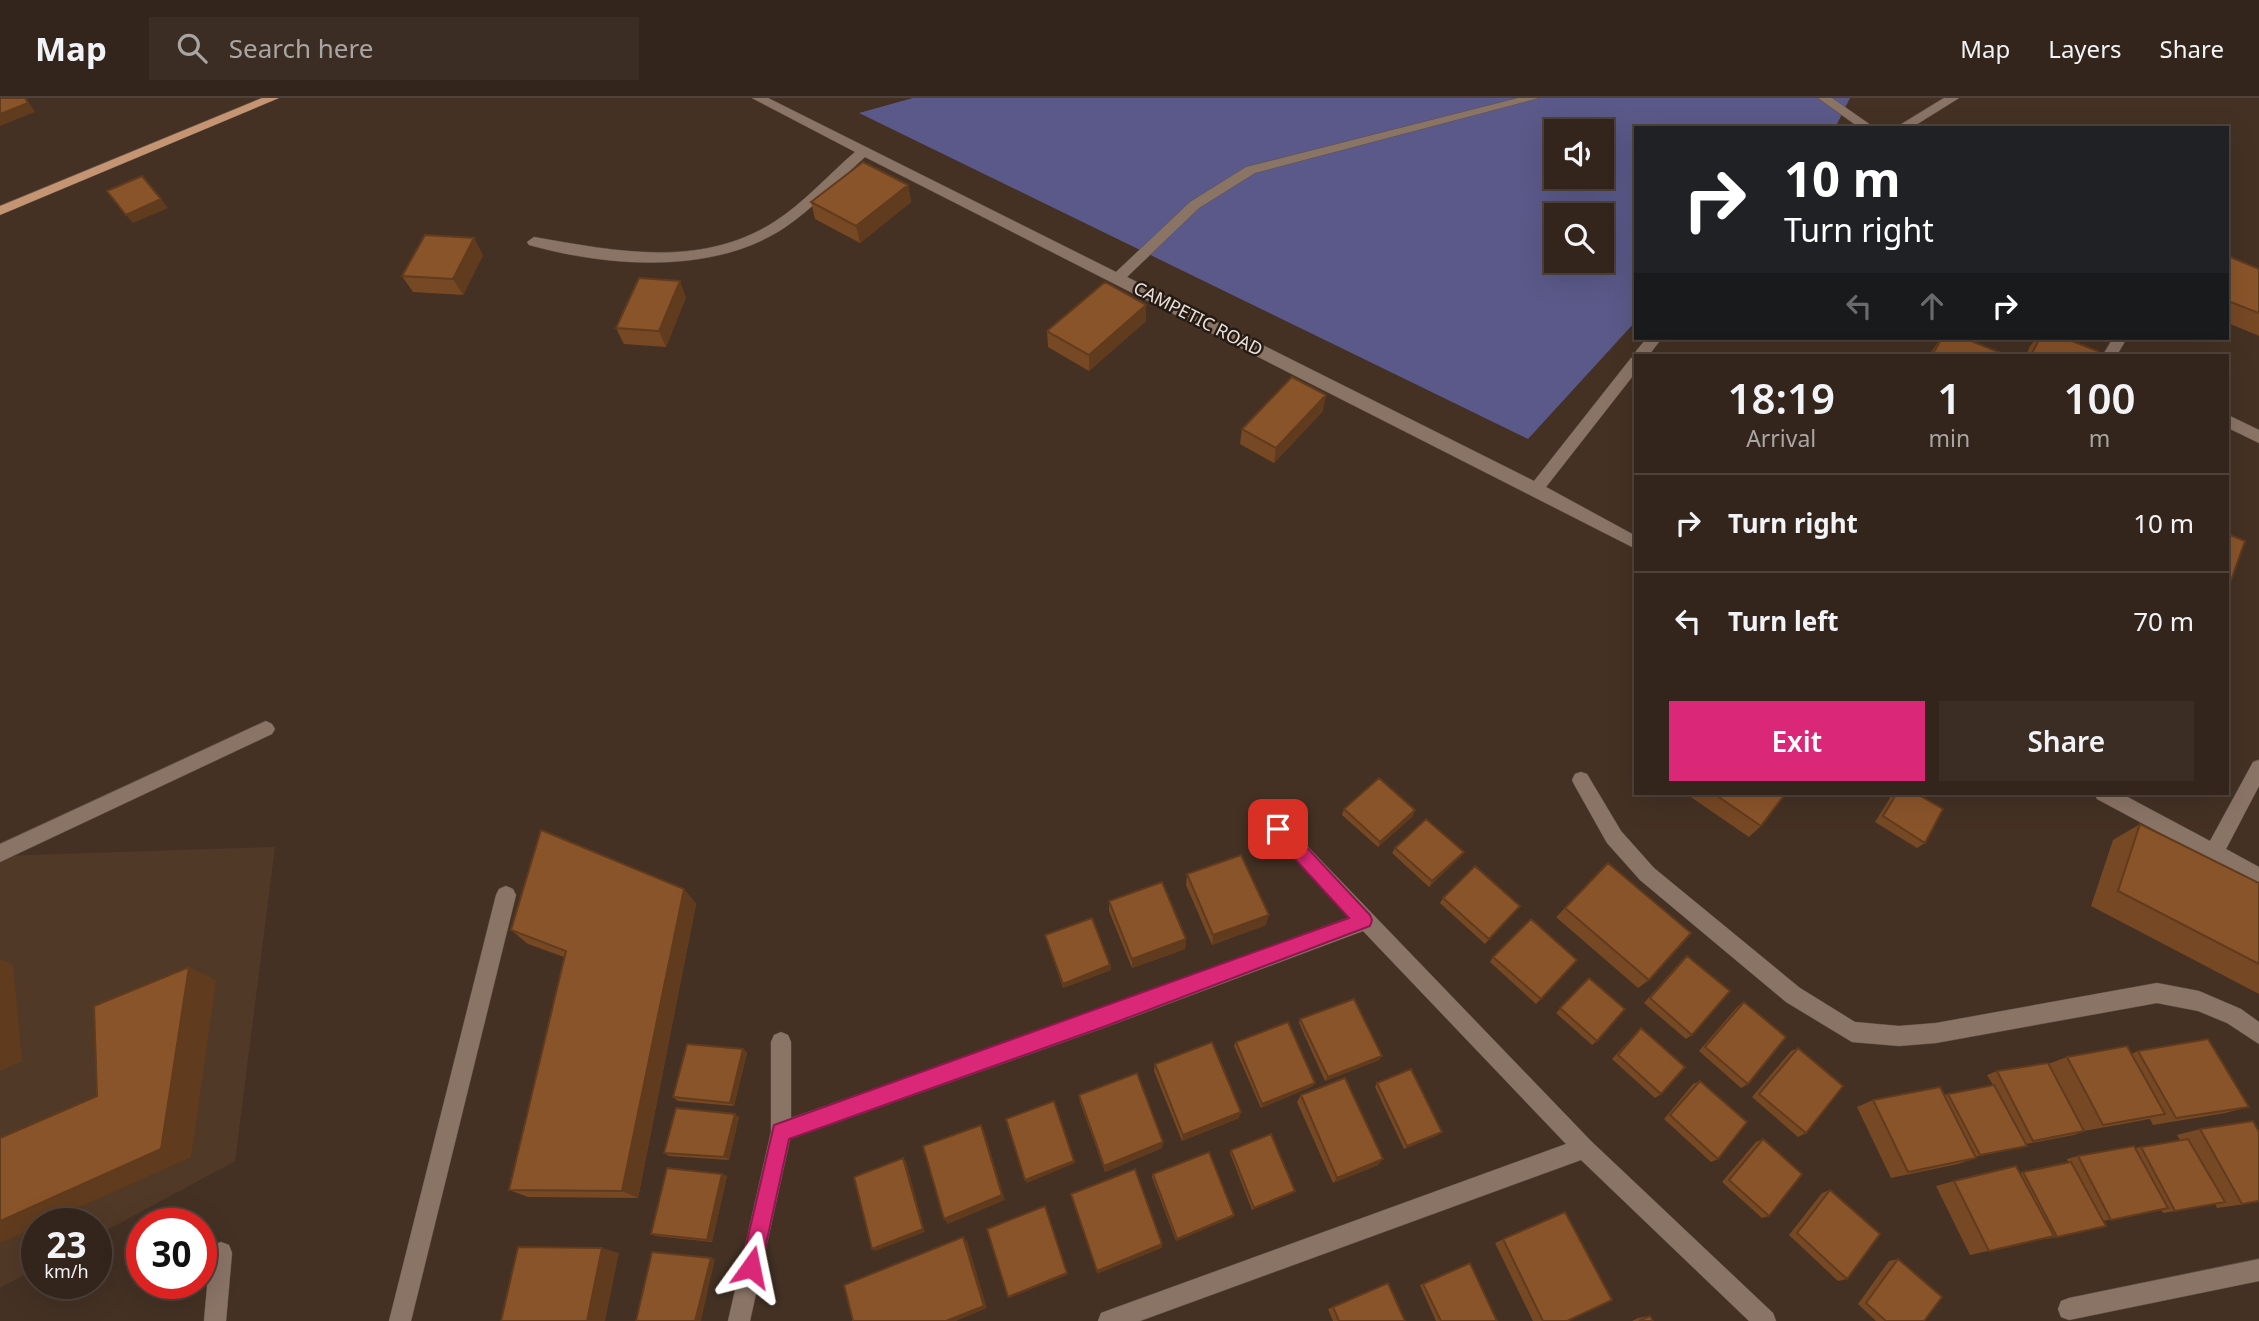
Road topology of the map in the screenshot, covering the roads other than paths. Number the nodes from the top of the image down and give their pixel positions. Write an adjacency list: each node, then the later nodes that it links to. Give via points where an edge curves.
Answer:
1 (272, 98): 9 (main road)
2 (758, 98): 8 (street, CAMPETIC ROAD)
3 (1533, 98): 11 (street, via 1251,170 1220,184 1187,208)
4 (1824, 98): 6 (street)
5 (1953, 98): 7 (street)
6 (1866, 126)
7 (1905, 126)
8 (864, 151): 10 (street, via 778,225 744,244 699,257 645,259); 11 (street, CAMPETIC ROAD)
9 (0, 211)
10 (534, 242)
11 (1118, 279): 17 (street, CAMPETIC ROAD)
12 (1653, 340): 13 (street)
13 (1642, 354)
14 (1634, 365): 17 (street)
15 (2229, 422): 16 (street)
16 (2259, 437)
17 (1536, 489): 18 (street, CAMPETIC ROAD)
18 (1634, 541)
19 (266, 729): 24 (street)
20 (2259, 768): 25 (street)
21 (1581, 780): 29 (street, via 1614,837 1647,874 1793,995 1852,1032 1936,1033 2157,993 2199,1001 2234,1016)
22 (2107, 795): 25 (street)
23 (1278, 829): 28 (street)
24 (0, 853)
25 (2214, 853): 26 (street)
26 (2259, 877)
27 (506, 895): 37 (street)
28 (1364, 920): 31 (street); 32 (street)
29 (2259, 1034)
30 (781, 1042): 31 (street)
31 (781, 1132): 38 (street)
32 (1584, 1148): 39 (street); 40 (street)
33 (221, 1253): 36 (street)
34 (2259, 1270): 35 (street)
35 (2069, 1309)
36 (215, 1321)
37 (400, 1321)
38 (739, 1321)
39 (1109, 1321)
40 (1765, 1321)

